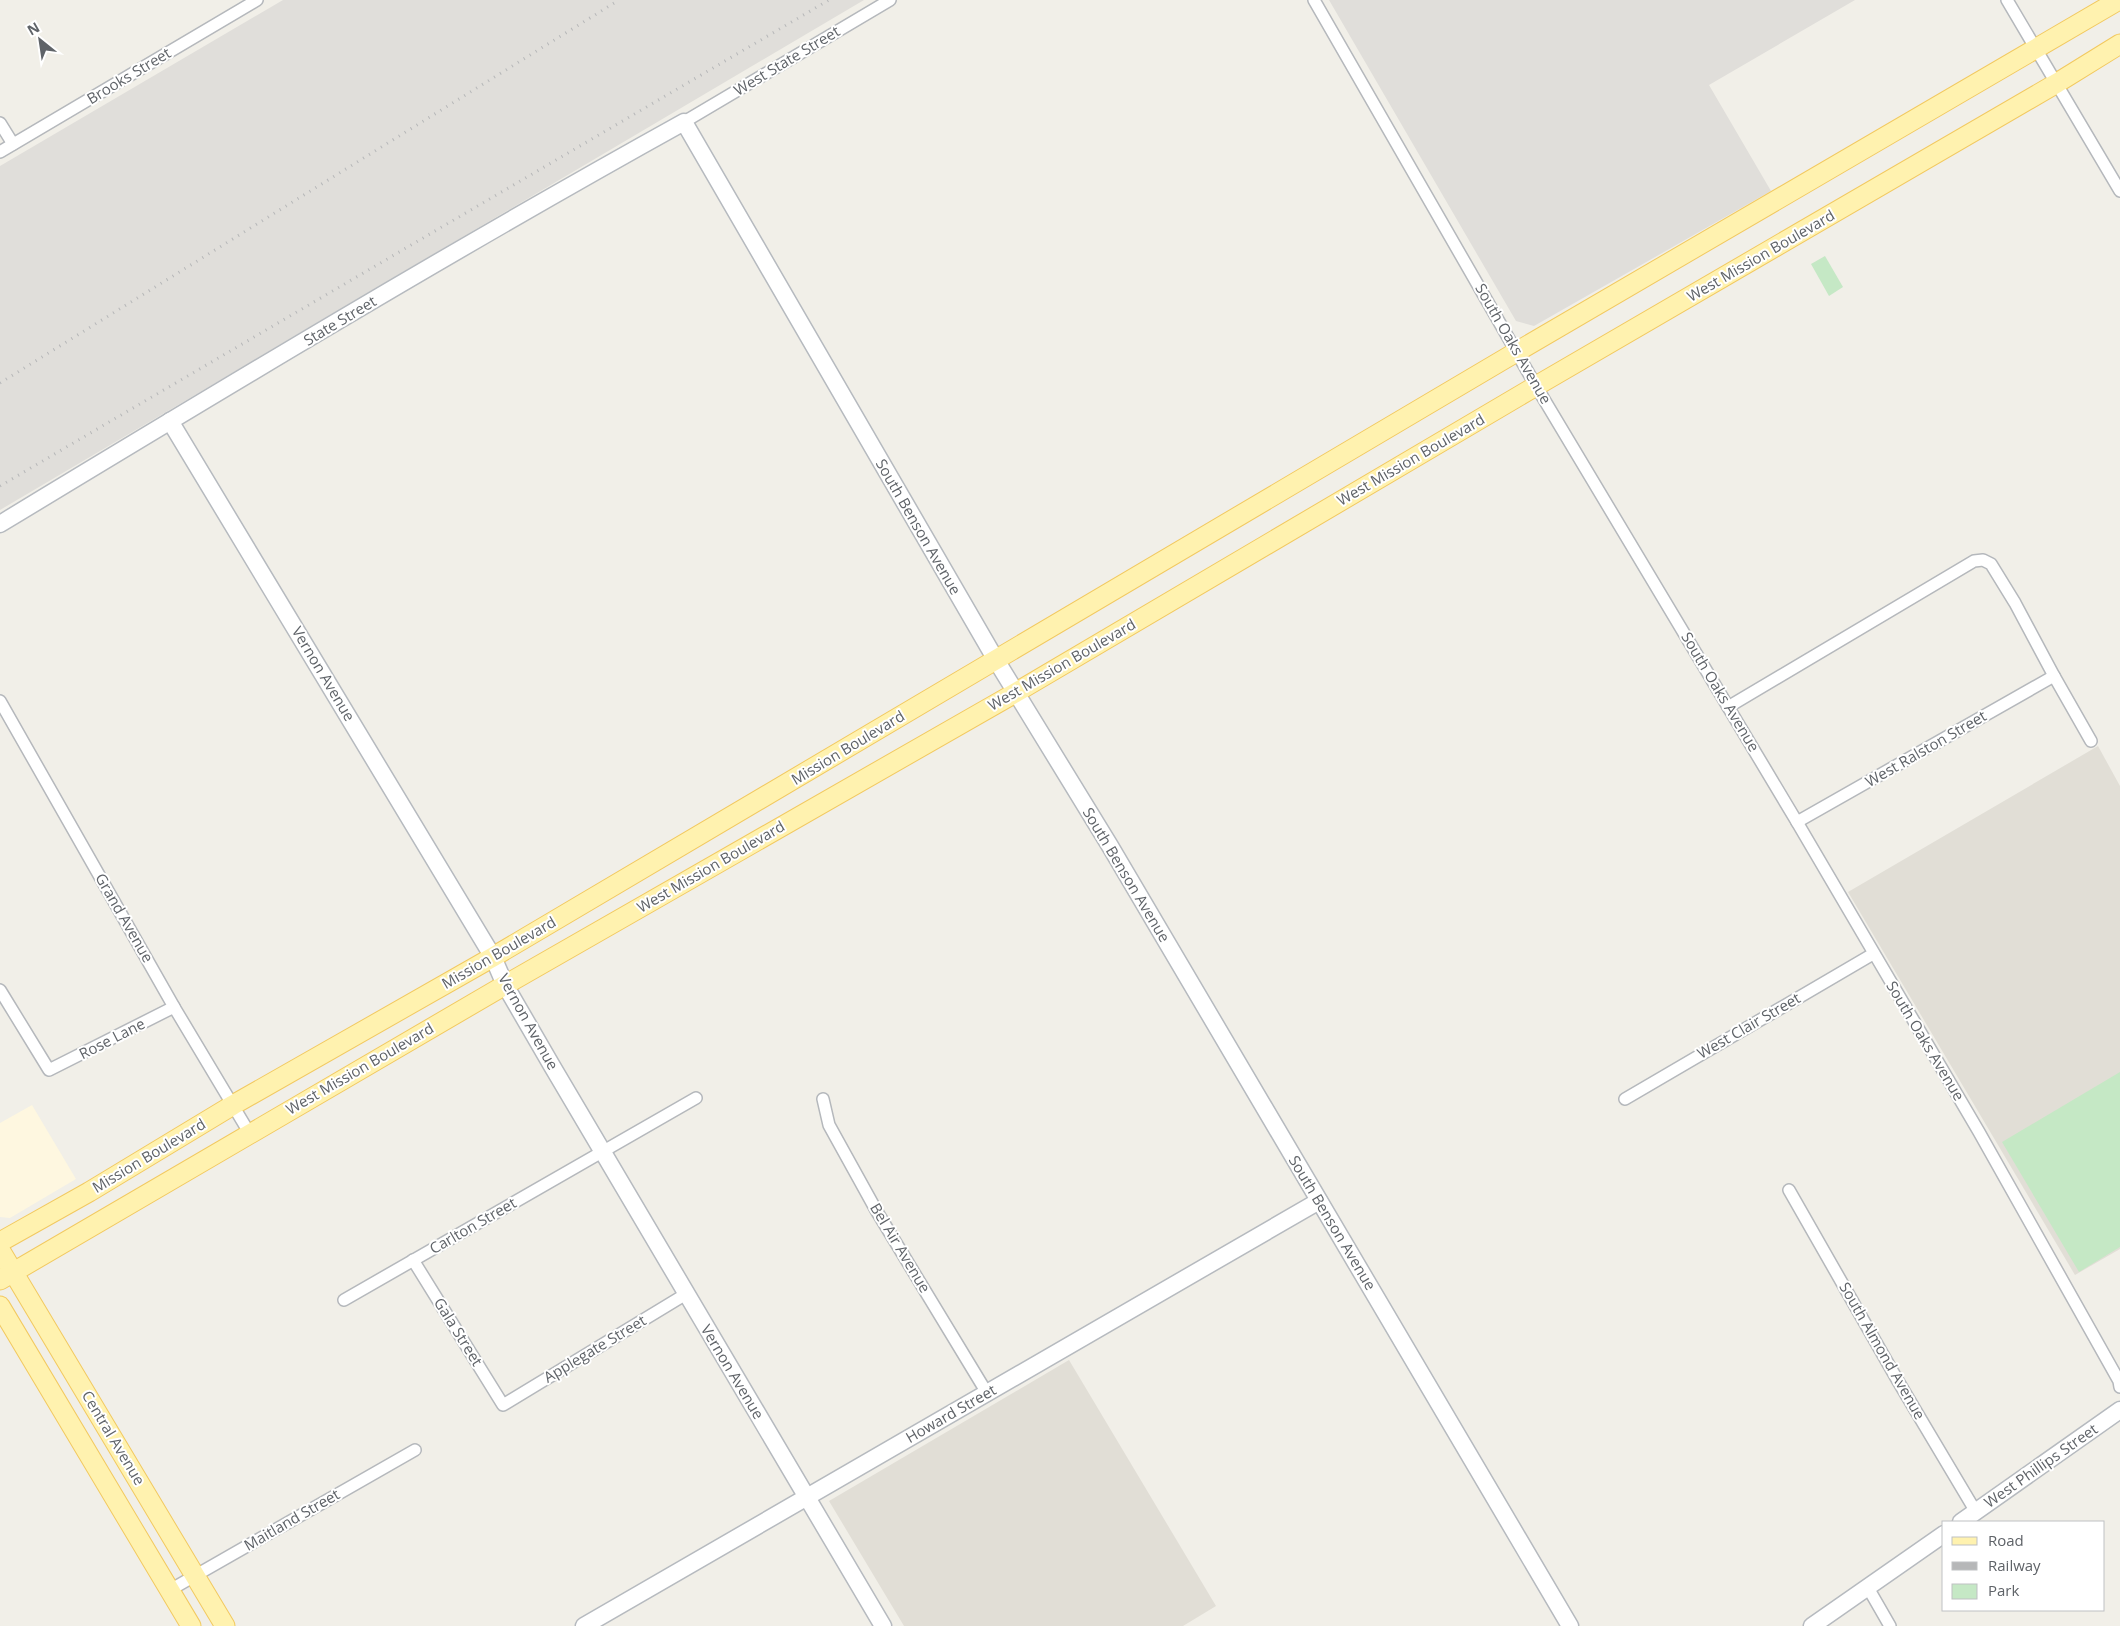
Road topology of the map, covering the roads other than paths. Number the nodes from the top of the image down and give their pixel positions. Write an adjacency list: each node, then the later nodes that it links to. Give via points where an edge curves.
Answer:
1 (257, 0): 11 (street, Brooks Street)
2 (890, 0): 9 (street, West State Street)
3 (1314, 0): 14 (street, South Oaks Avenue)
4 (2007, 0): 7 (street)
5 (2119, 0): 7 (main road)
6 (2120, 44): 8 (main road, West Mission Boulevard)
7 (2035, 49): 8 (street); 14 (main road)
8 (2057, 84): 13 (street); 15 (main road, West Mission Boulevard)
9 (684, 122): 16 (street, State Street, via 543,201); 18 (street, South Benson Avenue)
10 (0, 123): 11 (street)
11 (13, 144): 12 (street, Brooks Street)
12 (0, 152)
13 (2120, 191)
14 (1518, 351): 15 (street, South Oaks Avenue); 18 (main road)
15 (1536, 386): 20 (main road, West Mission Boulevard); 22 (street, South Oaks Avenue)
16 (170, 421): 17 (street, State Street); 26 (street, Vernon Avenue)
17 (0, 524)
18 (996, 660): 20 (street, South Benson Avenue); 26 (main road, Mission Boulevard)
19 (2054, 676): 22 (street, via 1991,564 1974,560); 23 (street); 24 (street, West Ralston Street)
20 (1015, 693): 27 (main road, West Mission Boulevard); 37 (street, South Benson Avenue, via 1110,846)
21 (0, 701): 29 (street, Grand Avenue)
22 (1728, 707): 24 (street, South Oaks Avenue)
23 (2091, 741)
24 (1797, 822): 25 (street, South Oaks Avenue)
25 (1873, 954): 32 (street, West Clair Street); 45 (street, South Oaks Avenue, via 1988,1149 2119,1381)
26 (494, 957): 27 (street, Vernon Avenue); 33 (main road, Mission Boulevard)
27 (505, 985): 34 (main road, West Mission Boulevard); 35 (street, Vernon Avenue)
28 (0, 990): 29 (street, Rose Lane, via 49,1070)
29 (174, 1007): 33 (street, Grand Avenue)
30 (696, 1098): 35 (street, Carlton Street)
31 (823, 1099): 46 (street, Bel Air Avenue, via 829,1125)
32 (1625, 1099)
33 (233, 1105): 34 (street, Grand Avenue); 38 (main road, Mission Boulevard)
34 (250, 1134): 41 (main road, West Mission Boulevard)
35 (602, 1151): 40 (street, Carlton Street); 42 (street, Vernon Avenue)
36 (1789, 1190): 51 (street, South Almond Avenue)
37 (1319, 1201): 46 (street, Howard Street); 61 (street, South Benson Avenue)
38 (0, 1242)
39 (0, 1250): 41 (main road, Central Avenue)
40 (413, 1260): 43 (street, Carlton Street); 47 (street, Gala Street)
41 (6, 1276): 54 (main road, Central Avenue)
42 (686, 1294): 47 (street, Applegate Street); 50 (street, Vernon Avenue)
43 (344, 1300)
44 (0, 1306): 56 (main road, Central Avenue)
45 (2120, 1388)
46 (986, 1393): 50 (street, Howard Street)
47 (503, 1404)
48 (2120, 1410): 51 (street, West Phillips Street)
49 (414, 1450): 54 (street, Maitland Street)
50 (806, 1497): 57 (street, Vernon Avenue); 60 (street, Howard Street)
51 (1976, 1512): 52 (street, West Phillips Street)
52 (1962, 1521)
53 (1942, 1535): 55 (street)
54 (196, 1575): 56 (street, Maitland Street); 59 (main road, Central Avenue)
55 (1867, 1586): 62 (street); 63 (street)
56 (170, 1590): 58 (main road, Central Avenue)
57 (881, 1625)
58 (191, 1626)
59 (225, 1626)
60 (584, 1626)
61 (1570, 1626)
62 (1812, 1626)
63 (1890, 1626)

